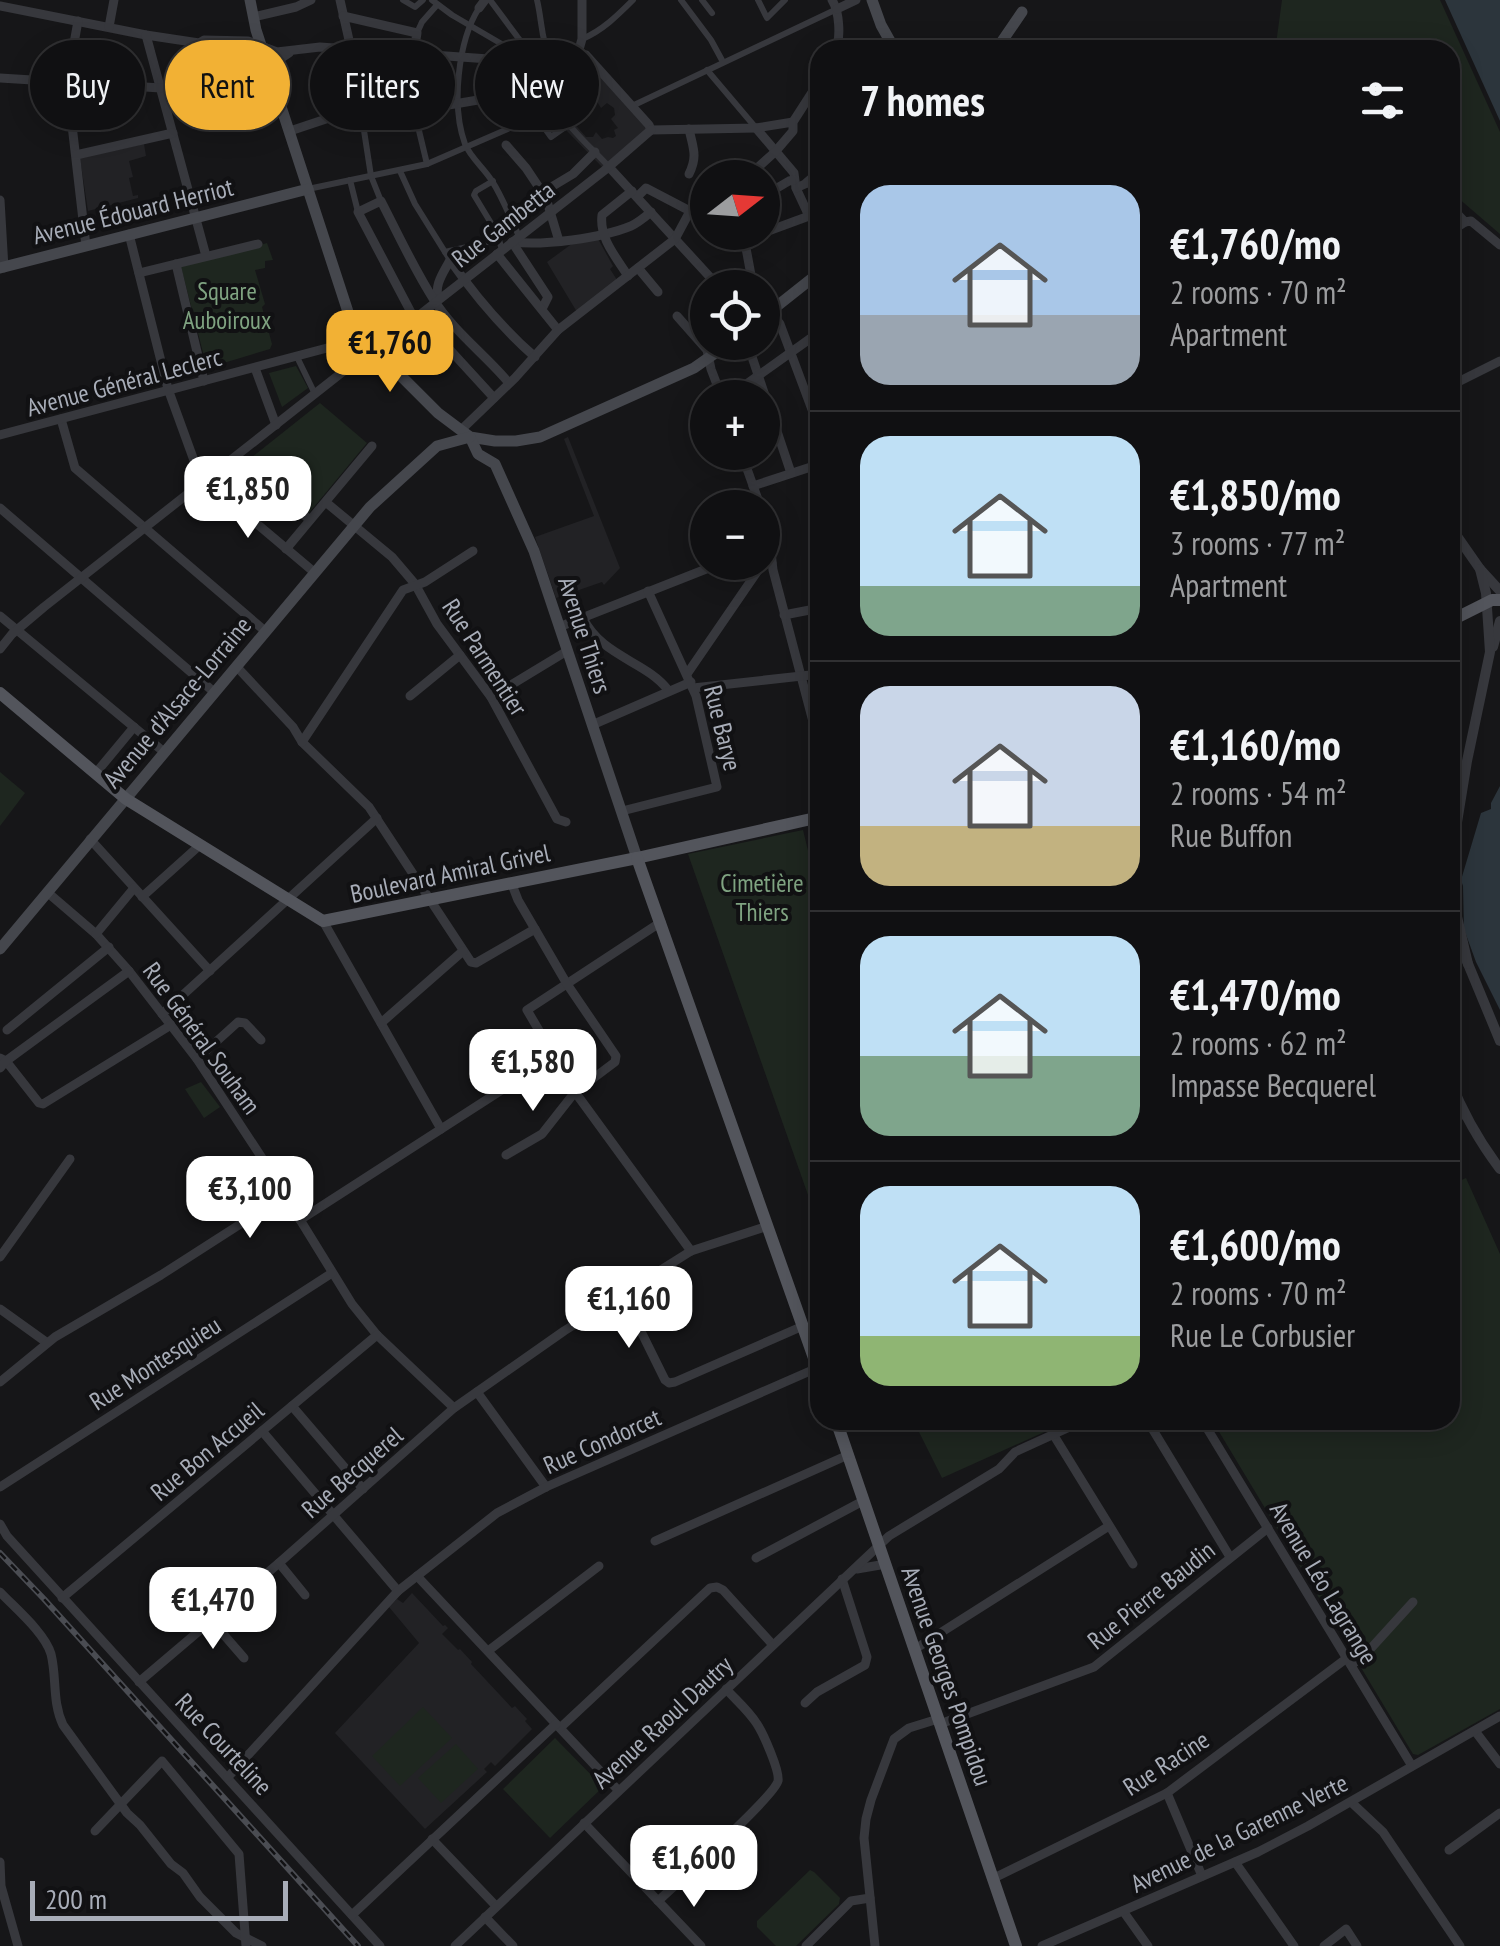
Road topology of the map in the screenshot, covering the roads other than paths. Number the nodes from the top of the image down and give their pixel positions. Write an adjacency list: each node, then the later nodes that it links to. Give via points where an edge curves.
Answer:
1 (114, 0): 27 (street)
2 (250, 0): 24 (main road)
3 (311, 0): 24 (street)
4 (356, 0): 21 (street)
5 (403, 0): 6 (street, via 415,7)
6 (424, 0)
7 (537, 0): 38 (street)
8 (582, 0): 30 (street)
9 (680, 0): 47 (street)
10 (702, 0): 23 (street)
11 (758, 0): 12 (street, via 767,18)
12 (785, 0)
13 (856, 0): 18 (street)
14 (872, 0): 40 (main road)
15 (630, 1): 30 (street)
16 (435, 3): 26 (street); 28 (street)
17 (484, 3): 26 (street); 37 (street)
18 (834, 4): 39 (street); 47 (street)
19 (22, 5): 20 (street); 25 (street)
20 (0, 6)
21 (342, 8): 28 (street); 34 (street)
22 (1022, 12): 41 (main road)
23 (712, 13)
24 (253, 17): 33 (main road)
25 (78, 21): 27 (street); 31 (street)
26 (469, 25): 36 (street); 45 (street)
27 (109, 27): 29 (street)
28 (417, 33): 35 (street)
29 (146, 35): 32 (street); 53 (street)
30 (582, 39)
31 (75, 40)
32 (184, 40)
33 (260, 40)
34 (346, 40)
35 (416, 40)
36 (495, 40)
37 (519, 40)
38 (543, 40)
39 (839, 40)
40 (889, 40)
41 (1003, 40)
42 (310, 48): 43 (street)
43 (292, 51)
44 (455, 55): 45 (street)
45 (463, 56): 46 (street); 57 (street)
46 (475, 57)
47 (722, 62): 49 (street)
48 (599, 70): 58 (street)
49 (707, 70): 58 (street); 61 (street)
50 (0, 78): 51 (street)
51 (30, 80)
52 (145, 87): 53 (street)
53 (160, 88): 71 (street)
54 (810, 96): 59 (street)
55 (475, 101): 57 (street)
56 (455, 104): 57 (street)
57 (458, 104): 73 (street)
58 (632, 106): 67 (street)
59 (793, 122): 61 (street); 75 (street)
60 (310, 125): 69 (street)
61 (756, 128): 68 (street); 75 (street)
62 (73, 130): 76 (street)
63 (365, 130): 82 (street)
64 (419, 130): 78 (street)
65 (504, 130): 70 (street)
66 (573, 130): 74 (street)
67 (650, 130): 68 (street); 79 (street, Rue Gambetta)
68 (689, 130): 81 (street, via 695,162)
69 (290, 132): 88 (main road)
70 (499, 132): 72 (street); 73 (street)
71 (173, 133): 76 (street); 102 (street)
72 (506, 145): 89 (street)
73 (466, 148): 78 (street); 85 (street)
74 (595, 152): 79 (street); 89 (street)
75 (775, 152): 77 (street); 86 (street)
76 (76, 155): 114 (street)
77 (766, 160)
78 (427, 164): 80 (street)
79 (609, 167): 90 (street); 98 (street, Rue Gambetta)
80 (400, 171): 82 (street); 117 (street)
81 (689, 174)
82 (371, 176): 84 (street); 93 (street)
83 (810, 176): 86 (street)
84 (350, 180): 88 (street); 97 (street)
85 (492, 181): 108 (street, via 474,196); 109 (street)
86 (795, 184): 87 (street); 95 (street)
87 (780, 186)
88 (308, 189): 91 (main road, Avenue Édouard Herriot); 94 (main road)
89 (543, 192): 98 (street)
90 (634, 194): 96 (street, via 646,188); 99 (street); 106 (street, via 602,215)
91 (278, 198): 94 (main road, Avenue Édouard Herriot); 102 (main road, Avenue Édouard Herriot)
92 (0, 200): 119 (street)
93 (381, 202): 97 (street); 127 (street)
94 (312, 203): 132 (main road)
95 (810, 206)
96 (690, 211): 110 (street)
97 (358, 212): 130 (street)
98 (551, 212): 109 (street, Rue Gambetta); 111 (street)
99 (651, 212): 106 (street, via 632,226); 110 (street)
100 (810, 216): 105 (street)
101 (1460, 217): 103 (street)
102 (196, 218): 107 (main road, Avenue Édouard Herriot); 116 (street)
103 (1465, 222): 104 (street); 113 (street)
104 (1460, 225)
105 (780, 227)
106 (604, 233): 111 (street); 123 (street)
107 (129, 234): 114 (main road, Avenue Édouard Herriot); 122 (street)
108 (498, 238): 115 (street); 117 (street)
109 (516, 239): 111 (street); 115 (street, Rue Gambetta); 129 (street, via 548,297)
110 (675, 239): 120 (street); 121 (street)
111 (559, 242)
112 (258, 244): 116 (street)
113 (1500, 245)
114 (86, 246): 119 (main road, Avenue Édouard Herriot)
115 (500, 252): 124 (street, Rue Gambetta); 129 (street)
116 (206, 256): 118 (street)
117 (448, 256): 124 (street); 127 (street)
118 (176, 264): 122 (street); 147 (street)
119 (2, 268)
120 (638, 268): 123 (street); 126 (street)
121 (703, 270)
122 (139, 273): 151 (street)
123 (628, 276): 134 (street)
124 (464, 280): 127 (street, Rue Gambetta); 141 (street)
125 (810, 280): 128 (main road)
126 (658, 292)
127 (437, 300): 130 (street, Rue Gambetta); 150 (street)
128 (780, 300)
129 (542, 309): 134 (street)
130 (416, 316): 138 (street, Rue Gambetta); 153 (street)
131 (677, 316): 135 (street)
132 (350, 318): 137 (street); 138 (main road, Avenue Thiers)
133 (780, 324): 139 (street)
134 (558, 330): 141 (street)
135 (690, 331)
136 (810, 339): 139 (street)
137 (346, 343): 138 (street, Avenue Général Leclerc); 140 (street, Avenue Général Leclerc)
138 (374, 348): 152 (street, Rue Gambetta); 155 (main road, Avenue Thiers)
139 (791, 352): 146 (street); 154 (street)
140 (297, 357): 145 (street, Avenue Général Leclerc); 152 (street)
141 (535, 357): 150 (street)
142 (707, 360): 158 (main road, via 540,437 495,441)
143 (754, 360): 146 (street)
144 (1500, 361): 149 (street)
145 (255, 368): 147 (street, Avenue Général Leclerc); 157 (street)
146 (759, 375): 148 (street); 165 (street)
147 (204, 380): 151 (street, Avenue Général Leclerc)
148 (751, 380)
149 (1460, 381)
150 (510, 383): 153 (street)
151 (168, 389): 156 (street, Avenue Général Leclerc); 166 (street)
152 (315, 394): 157 (street, Rue Gambetta)
153 (494, 398): 158 (street)
154 (810, 403)
155 (438, 413): 158 (main road, Avenue Thiers); 161 (main road)
156 (60, 419): 159 (street, Avenue Général Leclerc); 173 (street, via 75,468)
157 (276, 426): 162 (street, Rue Gambetta)
158 (466, 434): 161 (main road); 193 (main road, Avenue Thiers, via 504,482)
159 (0, 435)
160 (372, 446): 171 (street)
161 (438, 446): 172 (main road, Avenue d'Alsace-Lorraine)
162 (236, 458): 166 (street, Rue Gambetta); 171 (street)
163 (810, 467): 165 (street)
164 (747, 470): 167 (street)
165 (791, 473): 167 (street)
166 (206, 481): 173 (street, Rue Gambetta); 175 (street)
167 (753, 486): 168 (street)
168 (754, 490)
169 (328, 504): 172 (street, Rue Parmentier)
170 (0, 508): 180 (street)
171 (310, 520): 175 (street)
172 (353, 526): 178 (main road, Avenue d'Alsace-Lorraine); 183 (street, Rue Parmentier)
173 (144, 528): 180 (street, Rue Gambetta); 195 (street)
174 (1460, 540): 177 (street)
175 (286, 549): 178 (street)
176 (473, 551): 183 (street)
177 (1480, 569): 185 (street); 186 (street)
178 (314, 572): 195 (main road, Avenue d'Alsace-Lorraine)
179 (690, 575): 184 (street)
180 (82, 578): 194 (street, Rue Gambetta); 206 (street)
181 (753, 580): 203 (street)
182 (776, 580): 188 (street)
183 (415, 584): 199 (street, Rue Parmentier); 212 (street, via 402,590)
184 (648, 591): 191 (street); 203 (street, Rue Barye)
185 (1500, 591)
186 (1490, 606): 190 (main road); 198 (street)
187 (810, 610): 188 (street)
188 (784, 615): 202 (street)
189 (0, 616): 194 (street)
190 (1460, 617)
191 (582, 618): 193 (street); 204 (street, via 594,636)
192 (1500, 621): 198 (street)
193 (559, 626): 197 (main road, Avenue Thiers)
194 (17, 630): 196 (street, Rue Gambetta); 211 (street)
195 (265, 630): 200 (main road, Avenue d'Alsace-Lorraine)
196 (0, 649)
197 (567, 651): 208 (street); 210 (main road, Avenue Thiers)
198 (1490, 652): 216 (street)
199 (460, 654): 207 (street); 208 (street, Rue Parmentier)
200 (236, 666): 206 (main road, Avenue d'Alsace-Lorraine); 212 (street)
201 (810, 675): 202 (street)
202 (801, 676): 203 (street); 209 (street)
203 (690, 681): 204 (street); 217 (street, Rue Barye, via 717,787)
204 (668, 690): 210 (street)
205 (0, 692): 214 (main road, Boulevard Amiral Grivel)
206 (214, 692): 213 (main road, Avenue d'Alsace-Lorraine)
207 (410, 696)
208 (491, 697): 220 (street, Rue Parmentier, via 557,818)
209 (810, 710)
210 (592, 725): 217 (main road, Avenue Thiers)
211 (134, 728): 213 (street); 214 (street)
212 (302, 742): 218 (street)
213 (164, 752): 215 (main road, Avenue d'Alsace-Lorraine)
214 (95, 774): 215 (main road, Boulevard Amiral Grivel)
215 (126, 799): 221 (main road, Avenue d'Alsace-Lorraine); 222 (main road, Boulevard Amiral Grivel)
216 (1460, 806)
217 (622, 810): 223 (main road, Avenue Thiers)
218 (377, 818): 228 (street); 229 (street)
219 (810, 819): 223 (main road, Boulevard Amiral Grivel)
220 (566, 822)
221 (90, 839): 225 (street); 226 (main road, Avenue d'Alsace-Lorraine)
222 (200, 845): 227 (street); 229 (main road, Boulevard Amiral Grivel)
223 (638, 858): 224 (main road, Boulevard Amiral Grivel); 231 (main road)
224 (511, 882): 228 (main road, Boulevard Amiral Grivel); 232 (street)
225 (134, 888): 227 (street); 234 (street)
226 (47, 892): 234 (street, Rue Général Souham); 237 (main road, Avenue d'Alsace-Lorraine)
227 (142, 897): 241 (street)
228 (430, 900): 230 (main road, Boulevard Amiral Grivel); 238 (street)
229 (288, 901): 230 (main road, Boulevard Amiral Grivel); 241 (street)
230 (323, 922): 244 (street)
231 (662, 922): 242 (street); 262 (main road)
232 (535, 929): 238 (street, via 476,963); 242 (street)
233 (1460, 930): 239 (street)
234 (96, 934): 235 (street, Rue Général Souham)
235 (108, 946): 240 (street, Rue Général Souham); 246 (street)
236 (1460, 948): 239 (street)
237 (0, 949)
238 (463, 951): 244 (street)
239 (1468, 964): 248 (street)
240 (130, 971): 243 (street, Rue Général Souham); 251 (street)
241 (210, 971): 243 (street)
242 (568, 984): 249 (street, via 527,1010); 252 (street, via 616,1056)
243 (162, 1014): 245 (street, Rue Général Souham)
244 (381, 1023): 256 (street)
245 (171, 1024): 250 (street, Rue Général Souham); 251 (street, via 47,1103 39,1103)
246 (6, 1030)
247 (260, 1040): 250 (street, via 238,1022)
248 (1500, 1041)
249 (553, 1056): 252 (street); 256 (street)
250 (197, 1059): 260 (street, Rue Général Souham)
251 (2, 1063)
252 (575, 1092): 257 (street, via 542,1134); 263 (street)
253 (1460, 1106): 254 (street)
254 (1463, 1114): 255 (street); 259 (street)
255 (1460, 1116)
256 (441, 1129): 261 (street)
257 (506, 1155)
258 (70, 1159): 264 (street)
259 (1500, 1169)
260 (284, 1196): 261 (street, Rue Général Souham); 270 (street)
261 (300, 1220): 265 (street, Rue Général Souham)
262 (768, 1226): 263 (street, Rue Becquerel); 268 (main road)
263 (691, 1250): 266 (street, Rue Becquerel)
264 (0, 1257)
265 (332, 1273): 269 (street, Rue Général Souham); 284 (street, Rue Montesquieu)
266 (622, 1293): 268 (street, via 669,1382); 274 (street, Rue Becquerel)
267 (0, 1309): 270 (street)
268 (803, 1326): 271 (main road)
269 (378, 1335): 275 (street, Rue Bon Accueil); 276 (street, Rue Général Souham)
270 (46, 1342): 273 (street)
271 (810, 1346)
272 (810, 1375): 285 (street, Rue Condorcet)
273 (0, 1382)
274 (478, 1392): 276 (street, Rue Becquerel); 285 (street)
275 (292, 1406): 277 (street, Rue Bon Accueil); 286 (street)
276 (454, 1408): 286 (street, Rue Becquerel)
277 (262, 1430): 288 (street); 306 (street, Rue Bon Accueil)
278 (839, 1430): 283 (main road, Avenue Georges Pompidou)
279 (1062, 1430): 282 (street, Avenue Raoul Dautry)
280 (1153, 1430): 294 (street)
281 (1208, 1430): 291 (street, Avenue Léo Lagrange)
282 (1053, 1434): 290 (street); 293 (street, Avenue Raoul Dautry)
283 (848, 1455): 287 (main road, Avenue Georges Pompidou); 292 (street)
284 (0, 1488)
285 (546, 1488): 301 (street, Rue Condorcet, via 496,1514)
286 (363, 1489): 288 (street, Rue Becquerel)
287 (864, 1502): 293 (main road, Avenue Georges Pompidou); 295 (street)
288 (333, 1514): 296 (street, Rue Becquerel); 303 (street)
289 (0, 1524): 306 (street, Rue Courteline)
290 (1109, 1526): 298 (street); 310 (street)
291 (1268, 1528): 294 (street, Rue Pierre Baudin); 313 (street, Avenue Léo Lagrange)
292 (655, 1540)
293 (878, 1544): 297 (main road, Avenue Georges Pompidou); 300 (street, Avenue Raoul Dautry)
294 (1230, 1556): 318 (street, Rue Pierre Baudin, via 1094,1667)
295 (756, 1558)
296 (279, 1563): 305 (street); 308 (street, Rue Becquerel)
297 (886, 1564): 300 (street, Avenue Raoul Dautry); 310 (main road, Avenue Georges Pompidou)
298 (1132, 1564)
299 (598, 1566): 311 (street)
300 (854, 1570): 302 (street, Avenue Raoul Dautry)
301 (417, 1576): 303 (street, Rue Condorcet); 311 (street)
302 (842, 1579): 309 (street, Avenue Raoul Dautry); 316 (street, via 865,1665)
303 (398, 1591): 323 (street, Rue Condorcet)
304 (0, 1592): 327 (street, via 45,1640 62,1725)
305 (306, 1595)
306 (62, 1598): 314 (street, Rue Courteline)
307 (1413, 1602): 313 (street, Rue Racine, via 1363,1658)
308 (211, 1620): 312 (street); 314 (street, Rue Becquerel)
309 (770, 1641): 315 (street, Avenue Raoul Dautry); 319 (street, via 724,1590 710,1588)
310 (914, 1649): 318 (main road, Avenue Georges Pompidou)
311 (488, 1651): 319 (street)
312 (244, 1658)
313 (1349, 1662): 322 (street, Avenue Léo Lagrange); 325 (street, Rue Racine)
314 (139, 1682): 323 (street, Rue Courteline)
315 (726, 1689): 324 (street, Avenue Raoul Dautry); 338 (street, via 757,1723 778,1781)
316 (805, 1703)
317 (1500, 1716): 320 (street, Avenue de la Garenne Verte)
318 (939, 1721): 336 (main road, Avenue Georges Pompidou); 337 (street, Rue Pierre Baudin, via 902,1732 889,1747 866,1818)
319 (558, 1726): 324 (street); 331 (street)
320 (1475, 1730): 321 (street); 322 (street, Avenue de la Garenne Verte)
321 (1500, 1764)
322 (1412, 1766): 326 (street, Avenue de la Garenne Verte)
323 (228, 1777): 341 (street, Rue Courteline)
324 (618, 1790): 329 (street, Avenue Raoul Dautry)
325 (1166, 1793): 335 (street); 336 (street, Rue Racine)
326 (1350, 1802): 334 (street, Avenue de la Garenne Verte); 358 (street, via 1383,1832)
327 (120, 1804): 330 (street); 343 (street); 343 (street, via 162,1762 236,1848)
328 (1500, 1813): 332 (street)
329 (584, 1823): 338 (street); 339 (street, Avenue Raoul Dautry)
330 (95, 1831)
331 (430, 1842): 339 (street); 341 (street)
332 (1449, 1850)
333 (0, 1862): 344 (street)
334 (1235, 1862): 335 (street, Avenue de la Garenne Verte); 355 (street)
335 (1202, 1876): 340 (street, Avenue de la Garenne Verte)
336 (992, 1879): 352 (main road, Avenue Georges Pompidou)
337 (870, 1898): 350 (street, via 852,1901); 351 (street, Rue Pierre Baudin)
338 (658, 1901): 349 (street)
339 (496, 1906): 342 (street, Avenue Raoul Dautry)
340 (1123, 1911): 353 (street, Avenue de la Garenne Verte); 354 (street)
341 (352, 1915): 346 (street, Rue Courteline)
342 (486, 1917): 347 (street, Avenue Raoul Dautry); 348 (street)
343 (245, 1943): 345 (street)
344 (18, 1946)
345 (262, 1946)
346 (380, 1946)
347 (455, 1946)
348 (513, 1946)
349 (701, 1946)
350 (806, 1946)
351 (875, 1946)
352 (1016, 1946)
353 (1042, 1946)
354 (1148, 1946)
355 (1294, 1946)
356 (1324, 1946): 357 (street, via 1346,1929)
357 (1357, 1946)
358 (1460, 1946)

